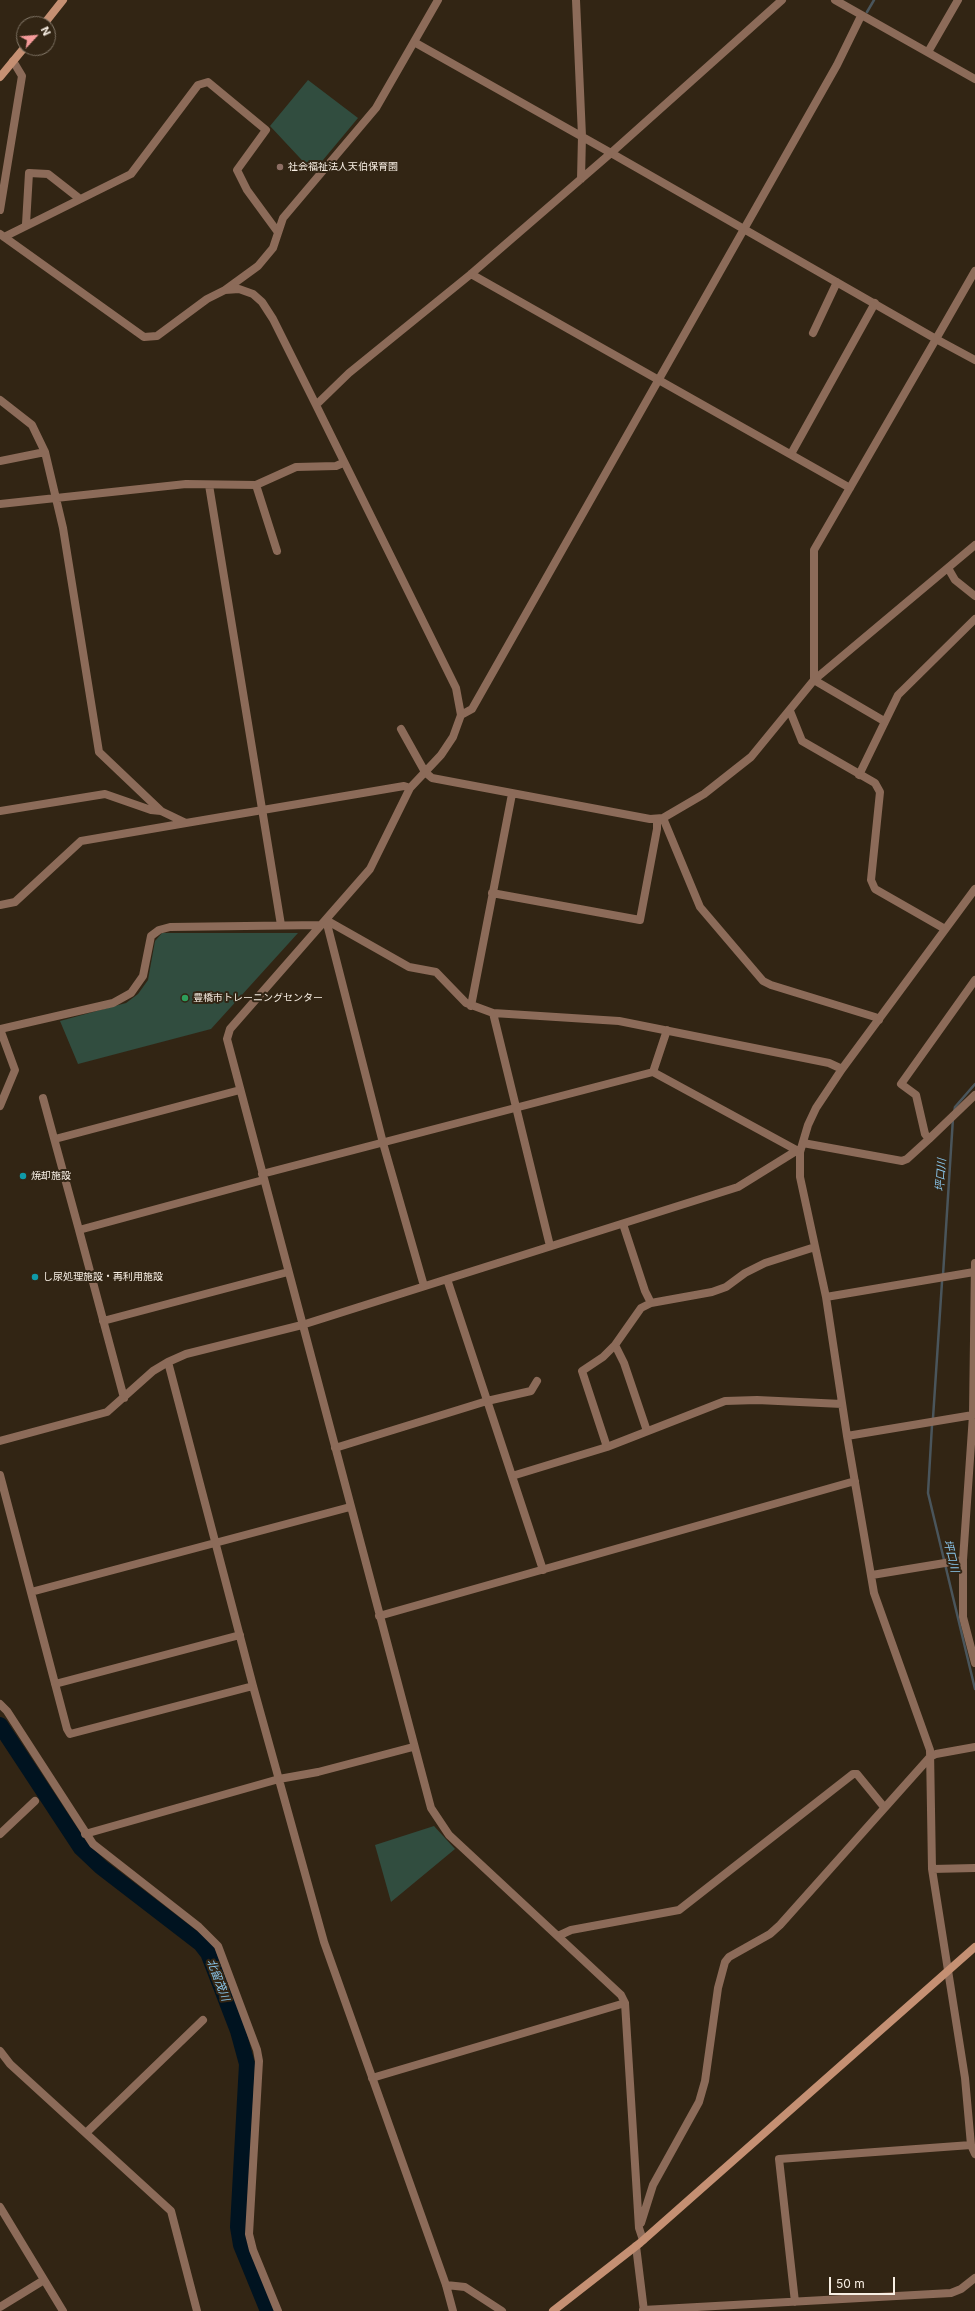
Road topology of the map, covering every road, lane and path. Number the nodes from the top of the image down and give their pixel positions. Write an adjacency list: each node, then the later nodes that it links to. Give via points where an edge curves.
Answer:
1 (64, 0): 7 (street)
2 (438, 0): 9 (street)
3 (576, 0): 15 (street)
4 (782, 0): 16 (street)
5 (835, 0): 8 (street)
6 (958, 0): 10 (street)
7 (51, 16)
8 (861, 16): 10 (street); 21 (street, via 837,65)
9 (414, 42): 15 (street); 22 (street, via 376,108 283,218)
10 (928, 52): 14 (street)
11 (18, 56): 12 (street)
12 (13, 62): 13 (street); 19 (street, via 22,76)
13 (0, 77)
14 (975, 79)
15 (582, 136): 16 (street); 17 (street)
16 (611, 153): 17 (street); 21 (street)
17 (582, 179): 25 (street)
18 (80, 199): 20 (street); 20 (street, via 48,174 29,173); 22 (street, via 131,174 198,85 208,82 266,130 237,170 247,190)
19 (0, 210)
20 (26, 224): 23 (street)
21 (744, 229): 26 (street); 32 (street)
22 (278, 231): 27 (street, via 273,248 258,266)
23 (2, 235): 27 (street, via 144,337 157,336 207,299)
24 (975, 271): 30 (street)
25 (471, 274): 32 (street); 34 (street, via 349,373)
26 (837, 282): 28 (street); 29 (street)
27 (225, 290): 34 (street, via 246,291 262,302)
28 (875, 303): 30 (street); 36 (street)
29 (813, 333)
30 (936, 339): 31 (street); 41 (street)
31 (975, 360)
32 (659, 381): 36 (street); 51 (street, via 472,709)
33 (0, 400): 35 (street, via 32,425)
34 (316, 405): 38 (street)
35 (45, 452): 37 (street); 42 (street)
36 (791, 454): 41 (street)
37 (0, 461)
38 (343, 463): 40 (street, via 336,466 296,467); 51 (street, via 456,688)
39 (209, 485): 40 (street); 42 (street, via 186,484); 58 (street)
40 (256, 485): 45 (street)
41 (850, 488): 49 (street, via 814,550)
42 (57, 498): 43 (street); 60 (street, via 99,752)
43 (0, 504)
44 (975, 545): 46 (street)
45 (277, 551)
46 (948, 568): 47 (street, via 955,580); 49 (street)
47 (975, 596)
48 (975, 620): 52 (street, via 898,695)
49 (814, 680): 50 (street); 52 (street)
50 (790, 711): 55 (street, via 802,741); 61 (street, via 763,744 730,775 704,794)
51 (461, 715): 54 (street, via 453,737)
52 (884, 722): 55 (street)
53 (402, 729): 54 (street)
54 (425, 772): 56 (street); 57 (street, via 432,778)
55 (859, 775): 68 (street, via 875,783 880,792 871,880 875,888)
56 (410, 788): 58 (street, via 404,786); 66 (street, via 370,869)
57 (512, 794): 61 (street); 64 (street)
58 (262, 810): 62 (street); 67 (street)
59 (0, 811): 60 (street, via 105,794)
60 (161, 812): 62 (street)
61 (660, 819): 64 (street, via 640,920); 72 (street, via 700,907 763,981 771,986)
62 (186, 823): 65 (street, via 81,841 15,902)
63 (975, 889): 68 (street)
64 (492, 893): 70 (street)
65 (0, 905)
66 (324, 923): 67 (street); 70 (street, via 409,967 436,972); 77 (street, via 230,1029 227,1039); 84 (street)
67 (281, 925): 73 (street, via 170,927 159,930 151,936 143,976 131,993 113,1003)
68 (945, 929): 72 (street)
69 (975, 980): 83 (street, via 902,1084 916,1096 924,1134)
70 (471, 1006): 71 (street)
71 (493, 1013): 74 (street, via 619,1021); 81 (street)
72 (879, 1020): 75 (street)
73 (0, 1029): 80 (street, via 15,1070)
74 (667, 1030): 75 (street, via 828,1063); 76 (street)
75 (842, 1069): 85 (street, via 816,1108)
76 (653, 1072): 81 (street); 85 (street)
77 (240, 1090): 82 (street); 86 (street)
78 (975, 1095): 83 (street)
79 (43, 1098): 82 (street)
80 (0, 1106)
81 (515, 1108): 84 (street); 89 (street)
82 (55, 1138): 88 (street)
83 (929, 1139): 85 (street, via 907,1160 902,1161)
84 (383, 1143): 86 (street); 95 (street)
85 (800, 1149): 87 (street, via 738,1187); 90 (street, via 800,1177)
86 (263, 1177): 88 (street); 92 (street)
87 (623, 1224): 89 (street); 97 (street)
88 (79, 1230): 98 (street)
89 (550, 1246): 94 (street)
90 (815, 1248): 96 (street); 97 (street, via 765,1263 726,1287 712,1292)
91 (975, 1263): 93 (street)
92 (288, 1272): 98 (street); 99 (street)
93 (974, 1272): 96 (street); 106 (street)
94 (447, 1280): 95 (street); 104 (street)
95 (424, 1286): 99 (street)
96 (826, 1297): 105 (street)
97 (651, 1303): 100 (street, via 641,1308)
98 (103, 1321): 103 (street)
99 (302, 1325): 101 (street, via 186,1354); 111 (street)
100 (615, 1345): 107 (street, via 624,1362); 110 (street, via 582,1371)
101 (168, 1362): 103 (street, via 153,1371); 116 (street)
102 (537, 1381): 104 (street, via 531,1391)
103 (124, 1398): 109 (street, via 107,1412 97,1416)
104 (487, 1401): 111 (street); 113 (street)
105 (842, 1404): 107 (street, via 735,1399); 108 (street)
106 (973, 1415): 108 (street); 117 (street)
107 (647, 1431): 110 (street)
108 (847, 1436): 114 (street)
109 (0, 1441)
110 (607, 1447): 113 (street)
111 (335, 1448): 115 (street)
112 (0, 1475): 120 (street)
113 (512, 1476): 118 (street)
114 (855, 1480): 118 (street); 119 (street)
115 (350, 1507): 116 (street); 121 (street)
116 (216, 1544): 120 (street); 122 (street)
117 (963, 1560): 119 (street); 123 (street, via 963,1617)
118 (543, 1570): 121 (street)
119 (872, 1576): 129 (street, via 874,1593 930,1750)
120 (31, 1592): 124 (street)
121 (379, 1616): 127 (street)
122 (240, 1635): 124 (street); 125 (street)
123 (975, 1663)
124 (55, 1684): 125 (street, via 70,1734)
125 (253, 1686): 130 (street)
126 (0, 1704): 134 (street, via 7,1711)
127 (413, 1747): 130 (street, via 318,1772); 137 (street, via 431,1808 439,1822 449,1835)
128 (975, 1747): 129 (street)
129 (930, 1757): 132 (street); 136 (street)
130 (280, 1779): 134 (street); 143 (street, via 324,1942)
131 (35, 1801): 133 (street)
132 (884, 1807): 137 (street, via 857,1774 853,1774 679,1910 571,1930); 148 (street, via 780,1925 725,1962 718,1988 705,2082 698,2102 653,2186)
133 (0, 1834)
134 (85, 1834): 157 (street, via 94,1844 199,1926 218,1946 259,2061 249,2234)
135 (975, 1868): 136 (street)
136 (932, 1869): 139 (street, via 941,1914)
137 (558, 1936): 140 (street, via 621,1995)
138 (975, 1947): 139 (street)
139 (947, 1972): 145 (street, via 965,2078); 149 (street)
140 (625, 2003): 143 (street); 148 (street)
141 (203, 2020): 144 (street)
142 (0, 2051): 144 (street, via 10,2064)
143 (372, 2078): 152 (street)
144 (86, 2133): 156 (street, via 171,2211)
145 (971, 2145): 146 (street); 153 (street, via 779,2159)
146 (975, 2154)
147 (0, 2207): 151 (street)
148 (639, 2228): 149 (street)
149 (640, 2243): 160 (street); 161 (street)
150 (975, 2278): 153 (street, via 961,2289 951,2292)
151 (44, 2280): 154 (street); 155 (street)
152 (446, 2285): 158 (street); 159 (street, via 465,2287)
153 (796, 2302): 161 (street)
154 (0, 2307)
155 (62, 2311)
156 (197, 2311)
157 (278, 2311)
158 (453, 2311)
159 (502, 2311)
160 (553, 2311)
161 (644, 2311)

